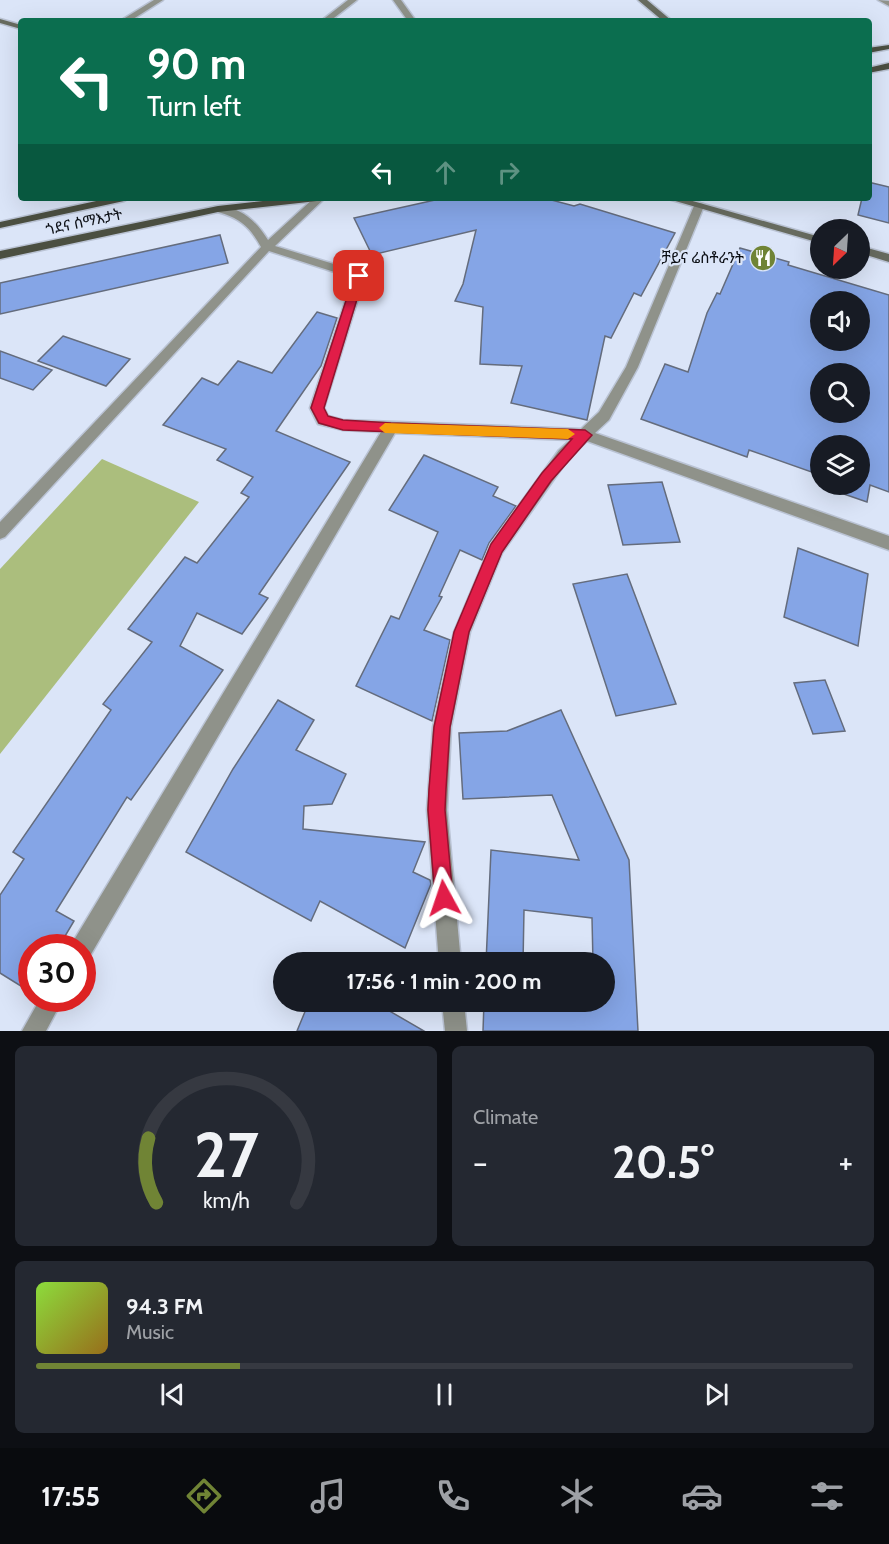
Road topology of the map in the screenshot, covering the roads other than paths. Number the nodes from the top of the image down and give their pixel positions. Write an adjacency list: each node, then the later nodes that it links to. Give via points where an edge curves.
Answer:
1 (159, 0): 7 (street)
2 (353, 0): 8 (street)
3 (397, 0): 9 (street)
4 (642, 0): 10 (main road)
5 (882, 0): 6 (street)
6 (889, 4)
7 (129, 18)
8 (329, 18)
9 (410, 18)
10 (664, 18)
11 (0, 21): 12 (main road)
12 (18, 26)
13 (889, 47): 14 (main road)
14 (872, 50)
15 (889, 66): 16 (main road)
16 (872, 70)
17 (110, 201): 23 (main road, ጎደና ሰማእታት)
18 (291, 201): 22 (main road, ጎደና ሰማእታት)
19 (315, 201): 25 (street)
20 (681, 201): 21 (main road)
21 (699, 206): 24 (main road); 30 (street, via 632,367 604,416)
22 (218, 209): 25 (street, via 239,213 249,220); 27 (main road, ጎደና ሰማእታት)
23 (0, 225)
24 (810, 237)
25 (267, 247): 29 (street, via 359,276 317,408 323,420); 31 (street)
26 (870, 253): 28 (main road)
27 (0, 255)
28 (889, 258)
29 (391, 428): 30 (street); 33 (street)
30 (585, 435): 32 (street); 34 (street, via 546,477 496,549 462,632 442,727 436,810)
31 (0, 532)
32 (889, 543)
33 (90, 934)
34 (449, 952)
35 (44, 1012): 37 (street)
36 (454, 1012): 38 (street)
37 (33, 1031)
38 (456, 1031)

